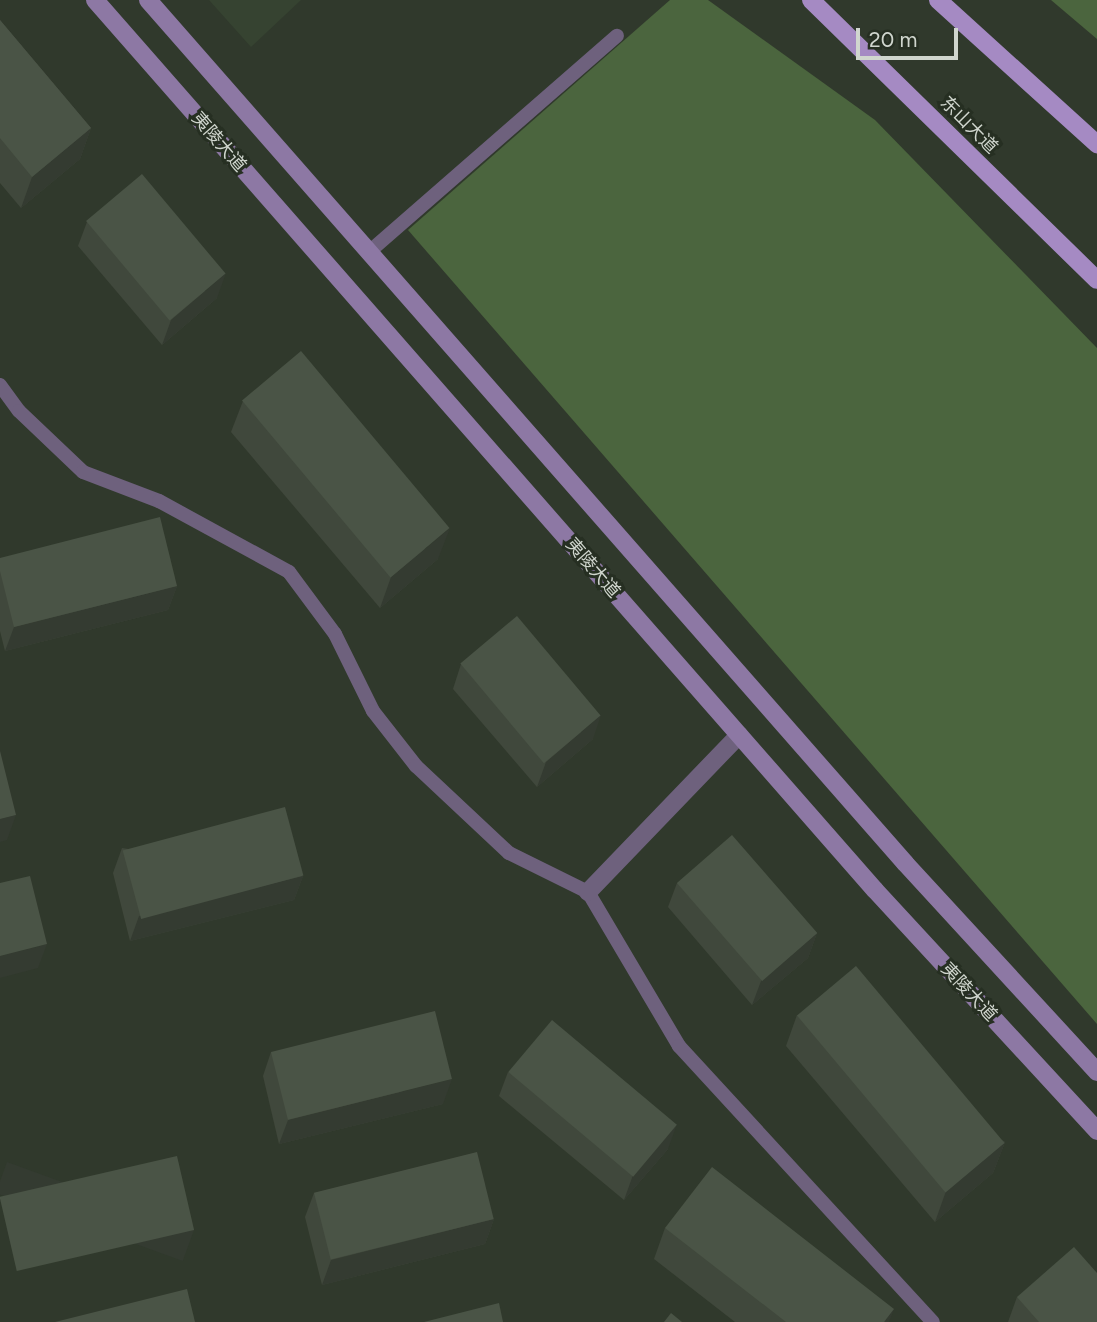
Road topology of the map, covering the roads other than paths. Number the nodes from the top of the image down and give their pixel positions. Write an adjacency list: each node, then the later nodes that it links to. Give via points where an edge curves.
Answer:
1 (95, 0): 10 (main road, 夷陵大道)
2 (148, 0): 7 (main road)
3 (811, 0): 8 (main road, 东山大道)
4 (939, 0): 6 (main road)
5 (617, 36): 7 (lane)
6 (1097, 144)
7 (369, 252): 12 (main road, via 905,863)
8 (1097, 280)
9 (0, 385): 11 (lane, via 19,411 83,472 159,501 289,572 335,634 373,711 416,766 509,853)
10 (739, 735): 11 (street); 13 (main road, 夷陵大道)
11 (588, 892): 14 (lane, via 679,1046)
12 (1097, 1072)
13 (1097, 1131)
14 (933, 1322)

